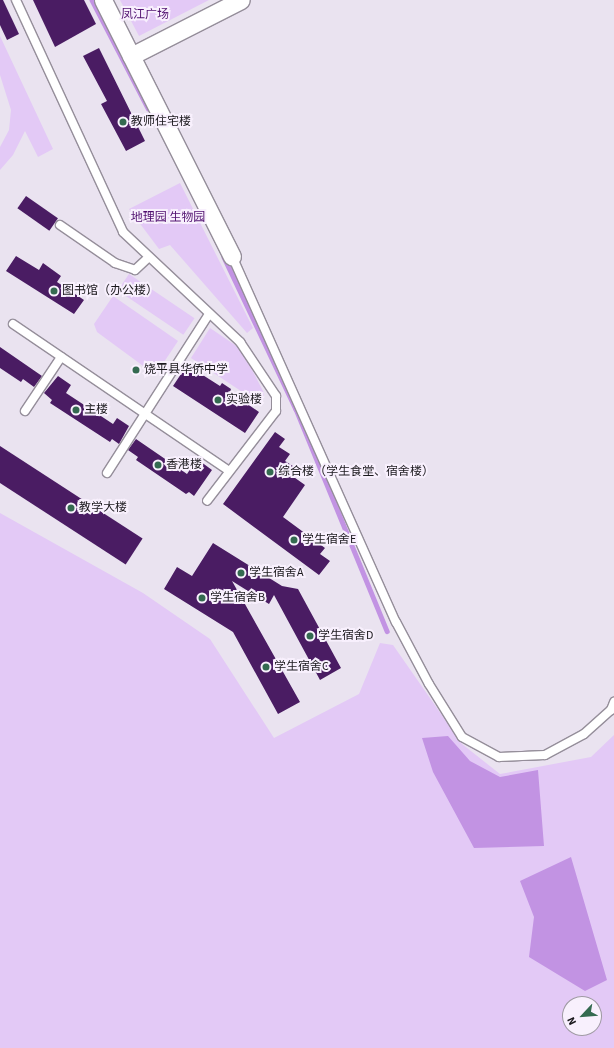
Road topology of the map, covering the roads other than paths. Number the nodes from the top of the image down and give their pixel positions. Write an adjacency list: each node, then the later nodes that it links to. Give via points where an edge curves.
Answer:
1 (16, 0): 7 (lane, via 123,232)
2 (103, 0): 4 (street)
3 (241, 0): 4 (street)
4 (131, 56): 6 (street)
5 (60, 225): 7 (lane, via 115,263 135,270)
6 (232, 256): 16 (lane, via 396,622 429,684 462,737 499,757 545,755 584,734 611,710)
7 (149, 257): 8 (lane)
8 (209, 314): 12 (lane); 13 (lane, via 240,342 276,396 276,411)
9 (13, 324): 10 (lane)
10 (61, 356): 11 (lane); 12 (lane)
11 (25, 411)
12 (145, 414): 13 (lane); 14 (lane)
13 (229, 471): 15 (lane)
14 (108, 473)
15 (207, 501)
16 (614, 702)

